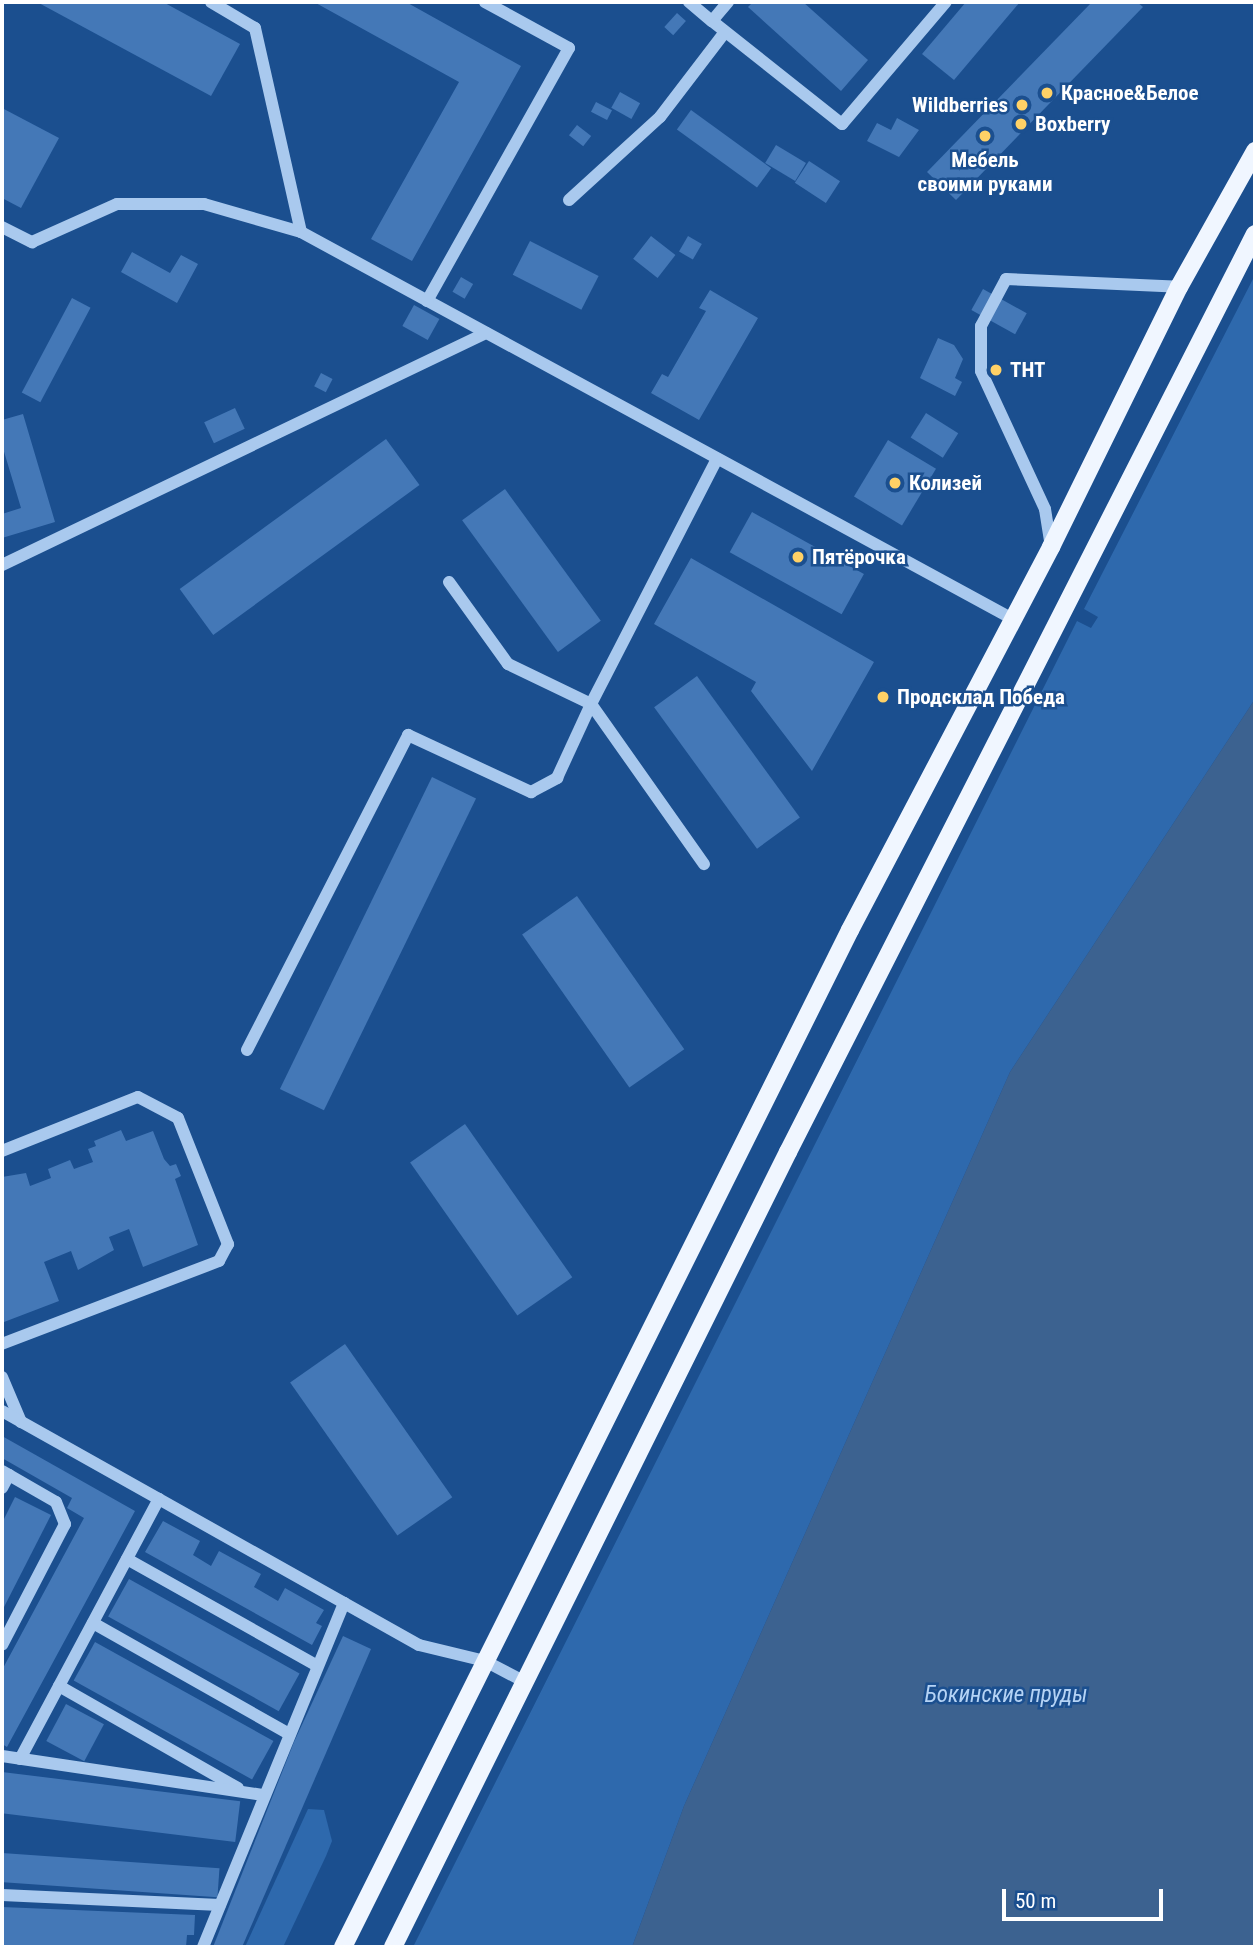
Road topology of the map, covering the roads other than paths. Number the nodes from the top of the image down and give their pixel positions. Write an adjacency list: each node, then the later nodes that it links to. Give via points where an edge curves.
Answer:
1 (211, 2): 11 (lane, via 255,28)
2 (485, 2): 14 (lane, via 569,48)
3 (689, 2): 6 (lane)
4 (727, 2): 6 (lane)
5 (946, 2): 7 (lane, via 842,124)
6 (712, 21): 7 (lane)
7 (724, 32): 9 (lane, via 660,117)
8 (1255, 151): 13 (main road)
9 (569, 200)
10 (2, 227): 11 (lane, via 32,243 117,204 204,204)
11 (301, 232): 14 (lane)
12 (1255, 234): 38 (main road)
13 (1179, 286): 17 (main road); 17 (lane, via 1006,279 981,326 981,372 1045,509)
14 (427, 301): 15 (lane)
15 (486, 333): 16 (lane); 18 (lane)
16 (717, 459): 20 (lane); 21 (lane)
17 (1051, 547): 20 (main road)
18 (2, 565)
19 (449, 582): 21 (lane, via 508,664)
20 (1011, 618): 36 (main road)
21 (591, 704): 22 (lane); 23 (lane, via 557,778 531,792 408,735)
22 (704, 864)
23 (247, 1050)
24 (2, 1151): 25 (lane, via 138,1097 178,1118 228,1244 219,1261)
25 (2, 1344)
26 (2, 1377): 28 (lane)
27 (2, 1411): 28 (lane)
28 (21, 1422): 31 (lane)
29 (5, 1473): 30 (lane); 35 (lane, via 55,1502 65,1524)
30 (2, 1488)
31 (159, 1499): 32 (lane); 33 (lane)
32 (127, 1559): 34 (lane); 37 (lane)
33 (344, 1603): 36 (lane, via 419,1645); 37 (lane)
34 (93, 1623): 39 (lane); 40 (lane)
35 (2, 1646)
36 (485, 1661): 38 (lane); 48 (main road)
37 (316, 1665): 40 (lane)
38 (525, 1682): 49 (main road)
39 (59, 1686): 42 (lane); 43 (lane)
40 (289, 1734): 44 (lane)
41 (2, 1756): 42 (lane)
42 (20, 1759): 43 (lane)
43 (244, 1791): 44 (lane)
44 (264, 1794): 46 (lane)
45 (2, 1895): 46 (lane)
46 (220, 1905): 47 (lane)
47 (203, 1947)
48 (343, 1947)
49 (393, 1947)

